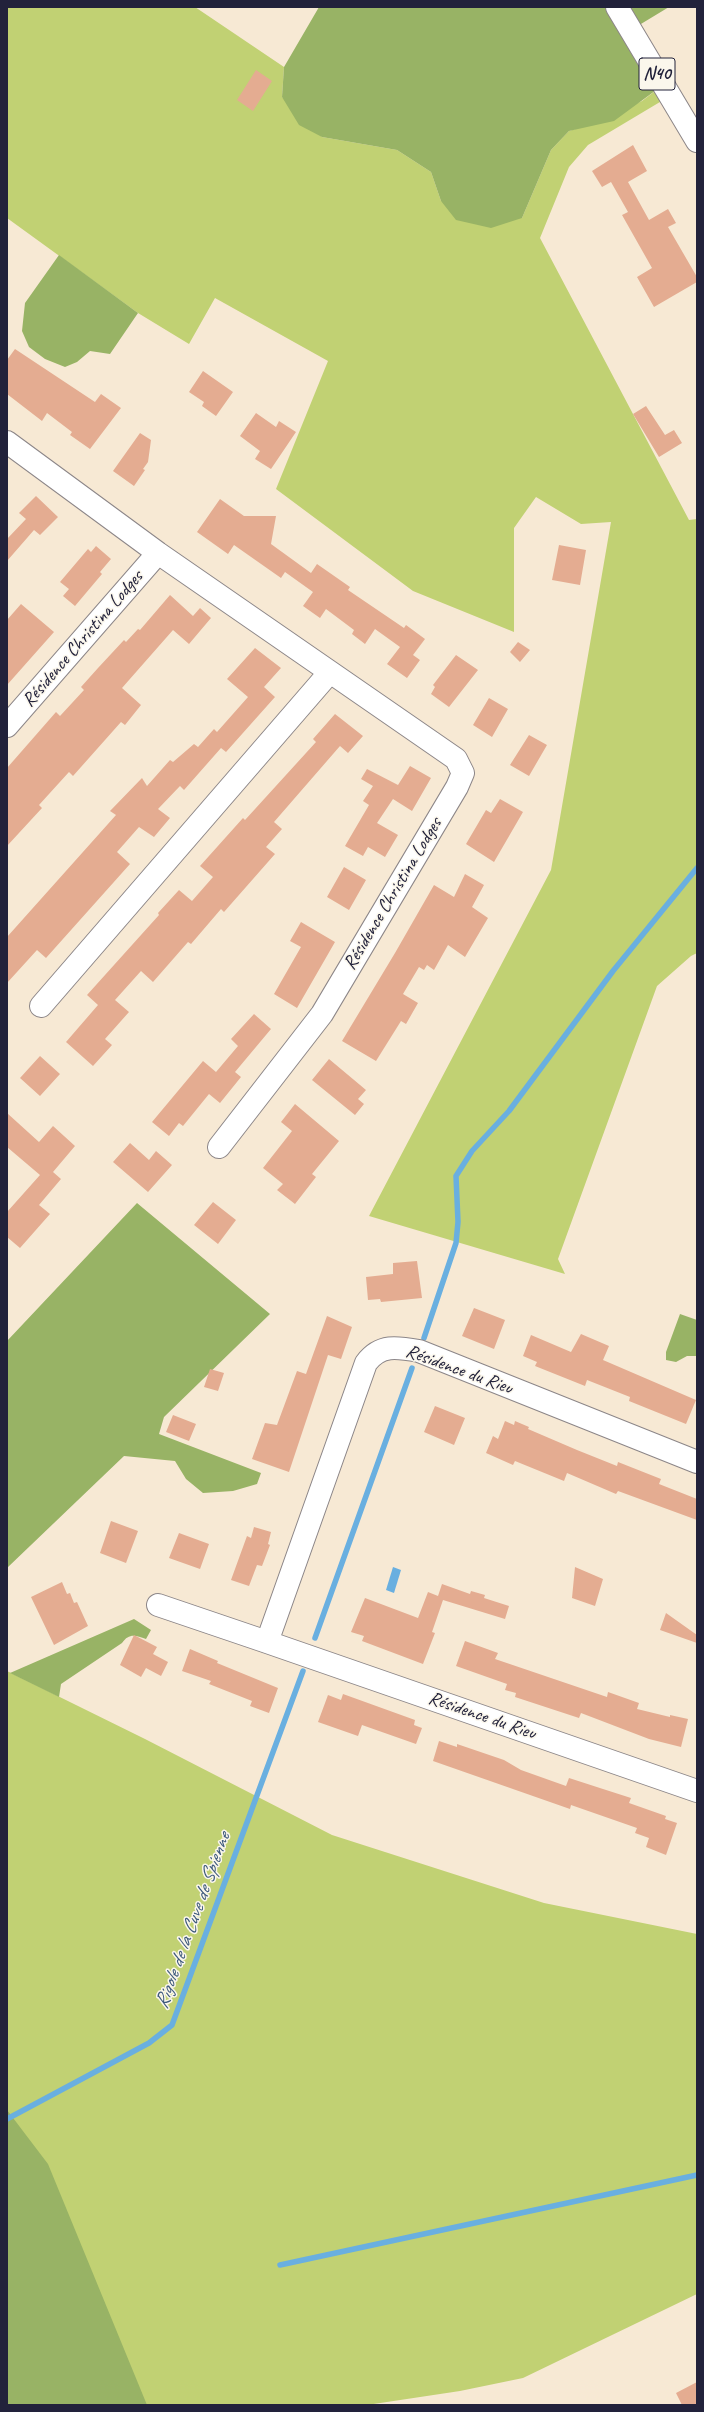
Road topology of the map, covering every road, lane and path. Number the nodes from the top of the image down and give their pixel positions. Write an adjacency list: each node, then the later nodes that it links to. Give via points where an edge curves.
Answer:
1 (617, 7): 2 (street, N40)
2 (697, 141)
3 (7, 442): 4 (street, Résidence Christina Lodges)
4 (158, 553): 5 (street, Résidence Christina Lodges); 6 (street, Résidence Christina Lodges)
5 (330, 672): 7 (street); 8 (street, Résidence Christina Lodges, via 456,759 462,773 453,794 322,1014)
6 (7, 726)
7 (42, 1006)
8 (219, 1147)
9 (697, 1462): 11 (street, Résidence du Rieu, via 419,1351 391,1347 381,1349 366,1363)
10 (158, 1605): 11 (street, Résidence du Rieu)
11 (267, 1642): 12 (street, Résidence du Rieu)
12 (697, 1790)

